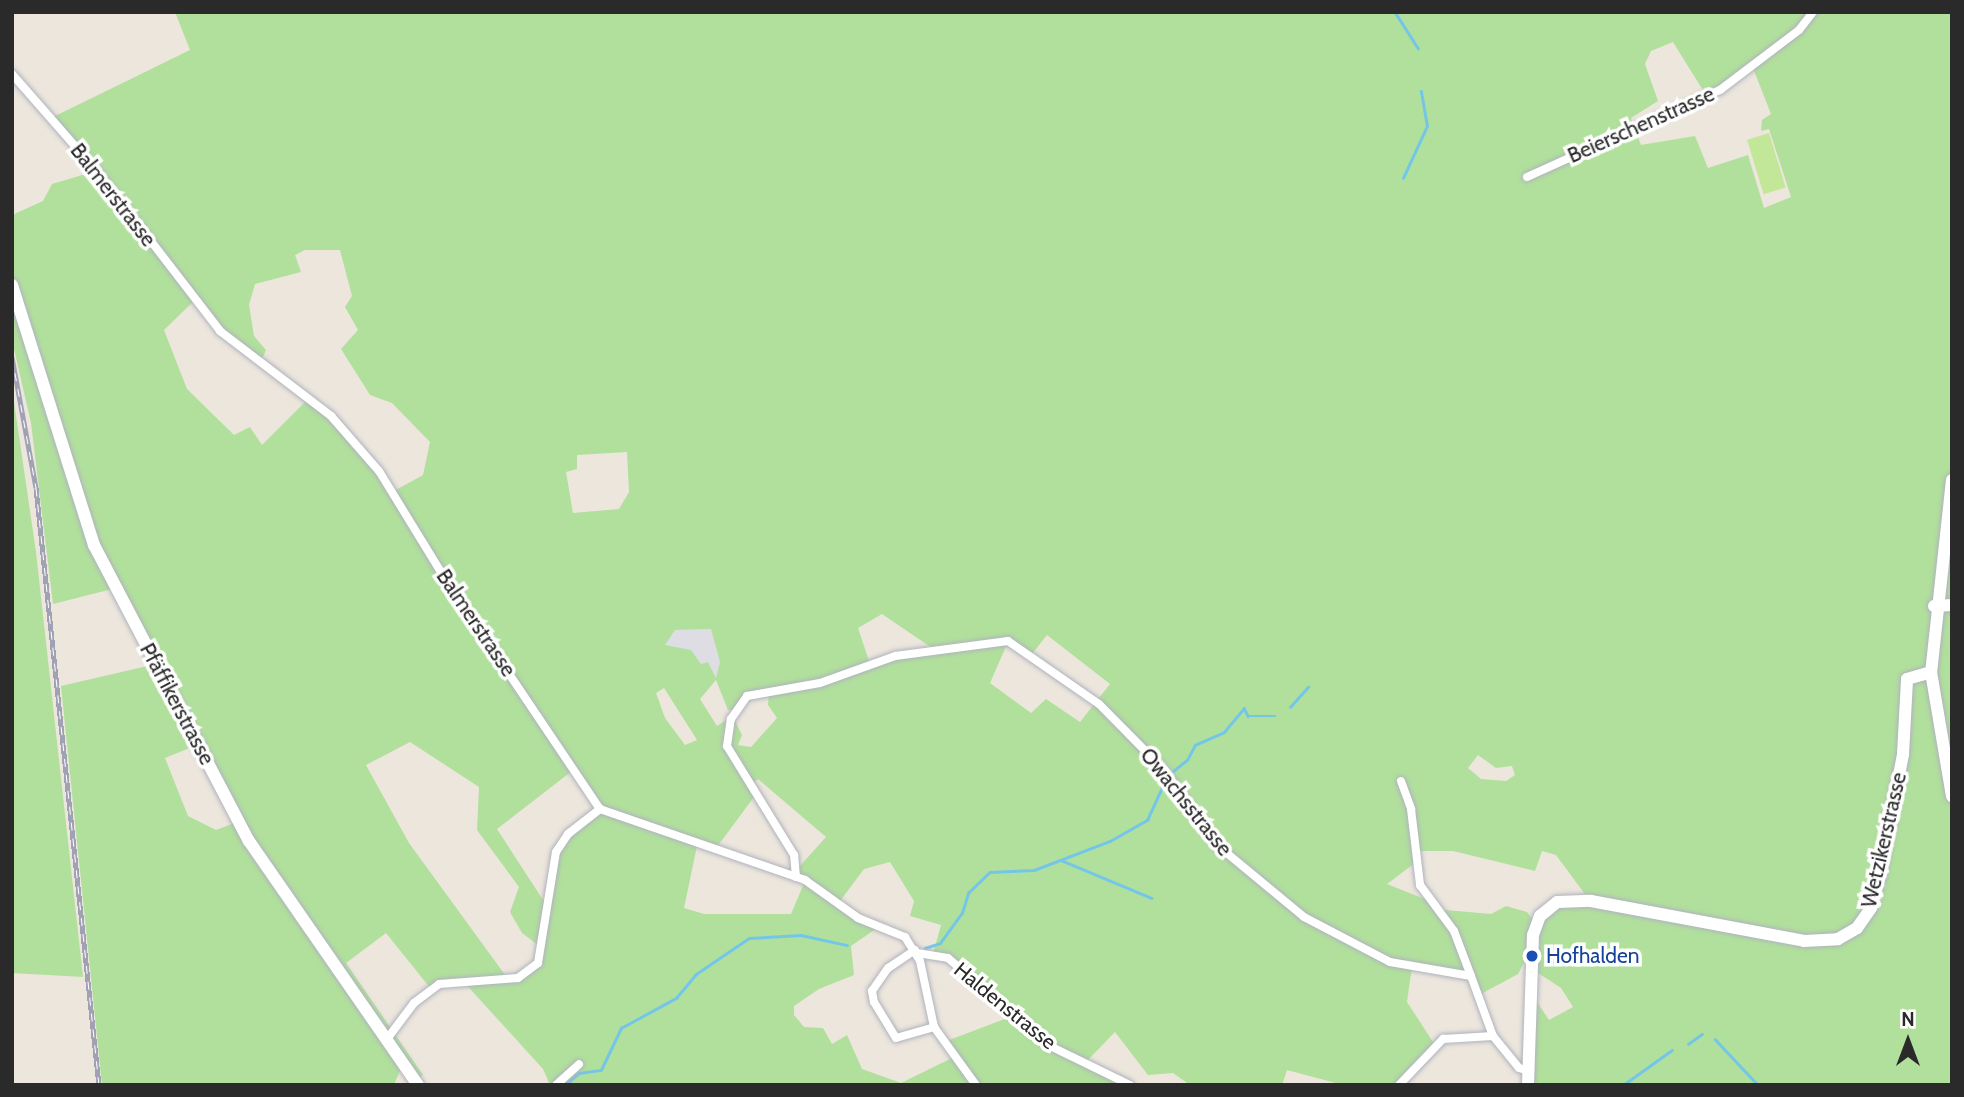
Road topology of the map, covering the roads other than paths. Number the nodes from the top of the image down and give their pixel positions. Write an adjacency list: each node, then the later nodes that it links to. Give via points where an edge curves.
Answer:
1 (1813, 12): 3 (street, Beierschenstrasse, via 1799,30 1720,90)
2 (12, 74): 11 (street, Balmerstrasse, via 97,171 220,331 331,416 379,471 442,574)
3 (1527, 177)
4 (12, 285): 17 (street, Pfäffikerstrasse, via 94,545 249,841)
5 (1952, 480): 7 (street)
6 (1952, 605): 7 (street)
7 (1934, 606): 8 (street)
8 (1931, 672): 10 (street); 19 (street, Wetzikerstrasse, via 1907,680 1903,754 1879,879 1871,908 1857,928 1838,939 1804,941 1591,901 1557,902 1540,916 1533,935)
9 (1401, 782): 14 (street, via 1411,809 1420,885 1454,931)
10 (1952, 796)
11 (600, 809): 12 (street); 17 (street, via 568,834 556,852 548,874 542,948 530,972 518,978 439,984 409,1008)
12 (796, 877): 13 (street, via 858,918 905,937); 14 (street, Owachsstrasse, via 794,855 727,746 731,719 747,696 820,683 895,656 999,639 1043,661 1099,704 1165,771 1217,845 1304,917 1390,962)
13 (916, 952): 15 (street); 15 (street, via 888,968 873,991 874,1002 896,1038); 23 (street, Haldenstrasse, via 948,958 1050,1046)
14 (1471, 976): 16 (street)
15 (934, 1027): 22 (street)
16 (1493, 1035): 19 (street); 24 (street, via 1443,1040)
17 (387, 1039): 20 (street, Pfäffikerstrasse)
18 (579, 1064): 21 (street)
19 (1528, 1078)
20 (418, 1085)
21 (556, 1085)
22 (975, 1085)
23 (1130, 1085)
24 (1399, 1085)

